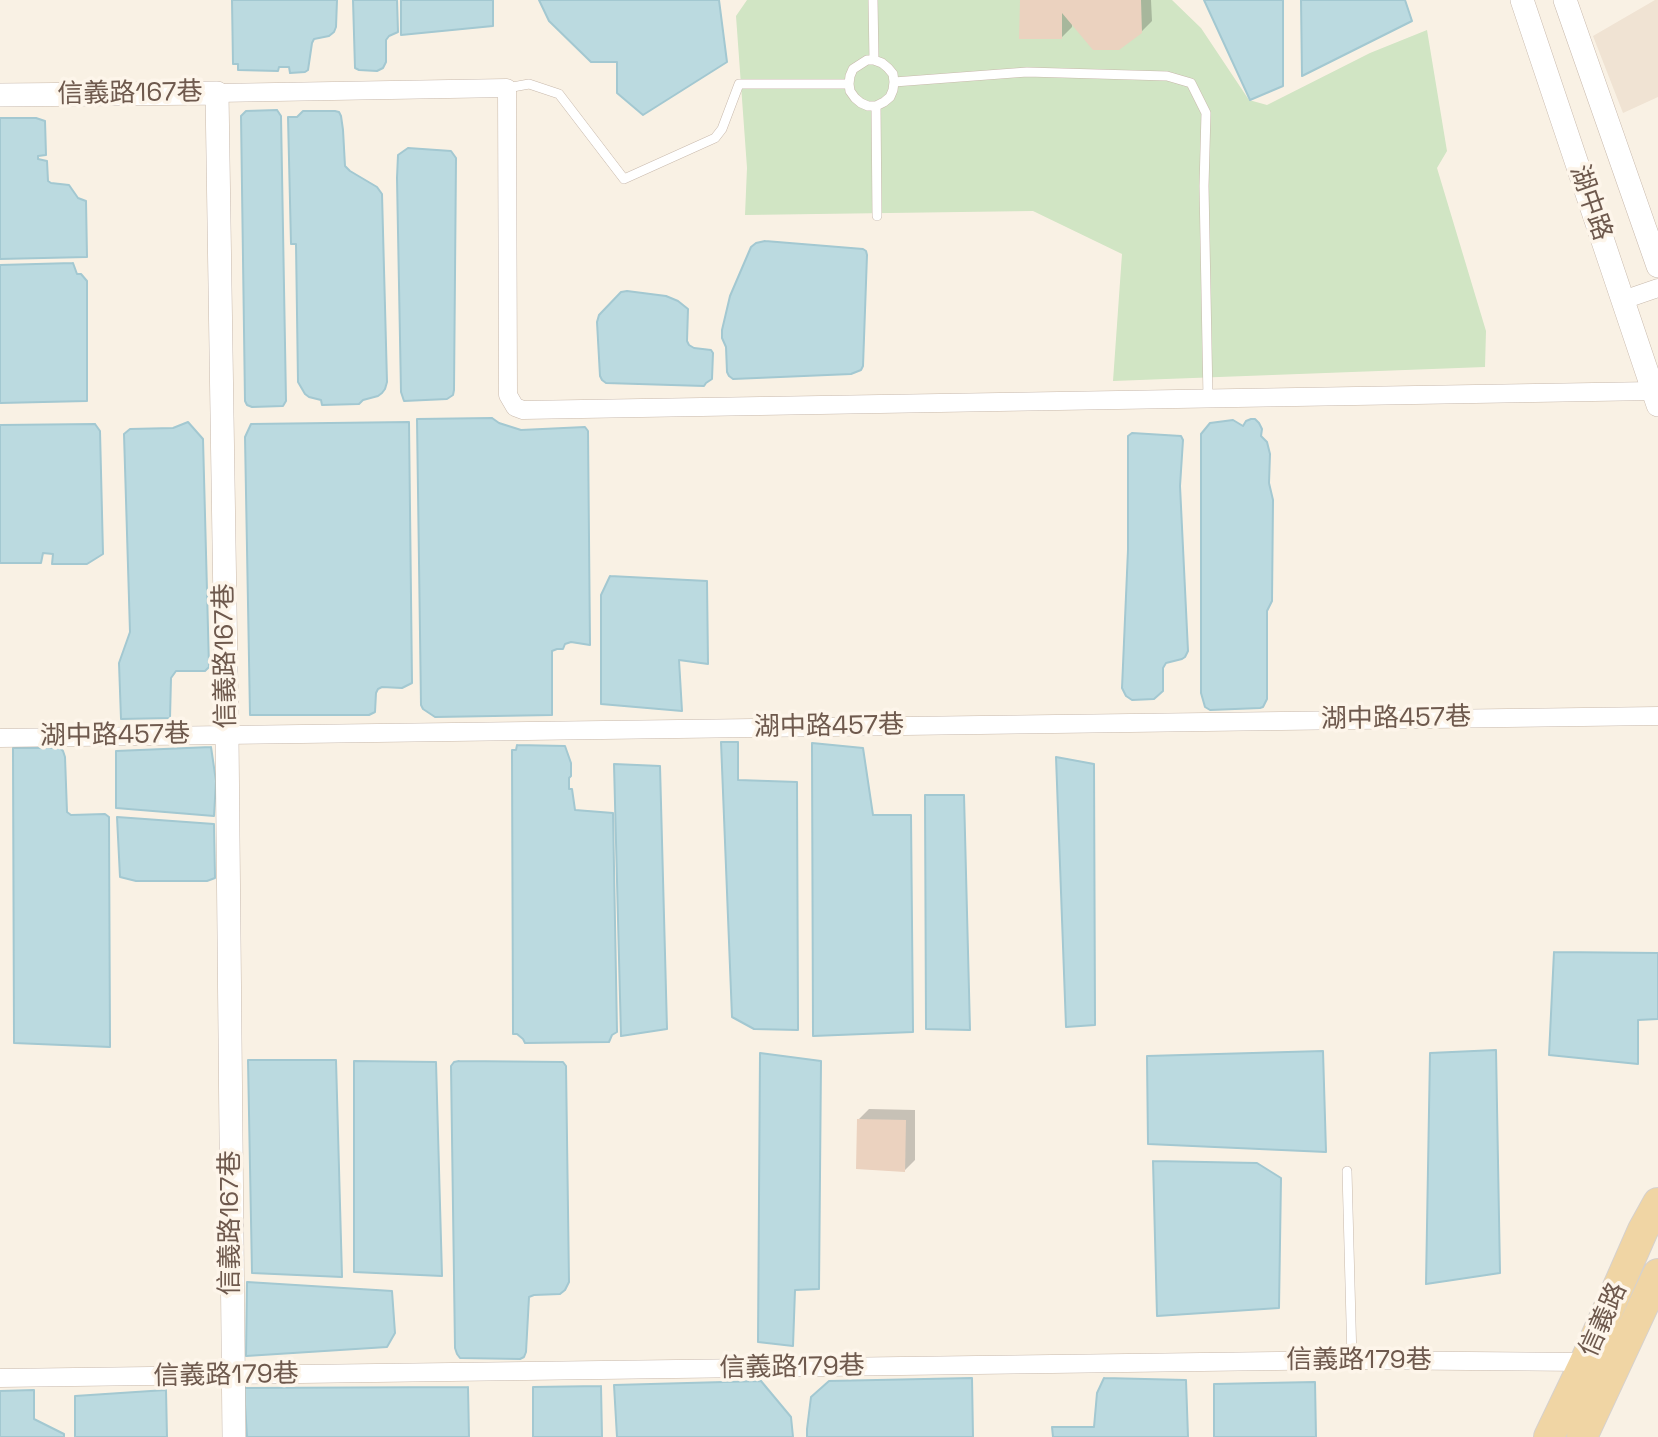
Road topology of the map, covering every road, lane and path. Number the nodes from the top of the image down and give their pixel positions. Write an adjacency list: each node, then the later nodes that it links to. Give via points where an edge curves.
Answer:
1 (873, 0): 4 (lane)
2 (1522, 0): 14 (street, 湖中路)
3 (1565, 0): 12 (street, 湖中路)
4 (874, 60): 5 (lane, via 888,68); 6 (lane, via 853,69)
5 (894, 82): 10 (lane, via 890,97); 16 (lane, via 1027,72 1167,76 1191,82 1206,113)
6 (849, 84): 7 (lane, via 739,84 715,138 624,179 559,94 529,85); 10 (lane, via 861,103)
7 (508, 88): 8 (street); 16 (street, via 509,395 515,407)
8 (217, 93): 9 (street, 信義路167巷); 18 (street, 信義路167巷)
9 (0, 95)
10 (876, 106): 11 (lane)
11 (877, 216)
12 (1658, 266)
13 (1658, 288): 14 (street)
14 (1623, 300): 15 (street, 湖中路)
15 (1656, 398): 16 (street)
16 (1208, 399)
17 (1658, 716): 18 (street, 湖中路457巷)
18 (227, 735): 19 (street, 湖中路457巷); 25 (street, 信義路167巷)
19 (0, 738)
20 (1347, 1171): 23 (lane)
21 (1658, 1203): 24 (main road, 信義路)
22 (1658, 1274): 29 (main road, 信義路)
23 (1352, 1360): 24 (street, 信義路179巷); 25 (street, 信義路179巷)
24 (1585, 1363): 28 (main road, 信義路)
25 (232, 1376): 26 (street, 信義路179巷); 27 (street, 信義路167巷)
26 (0, 1378)
27 (234, 1437)
28 (1549, 1437)
29 (1582, 1437)

